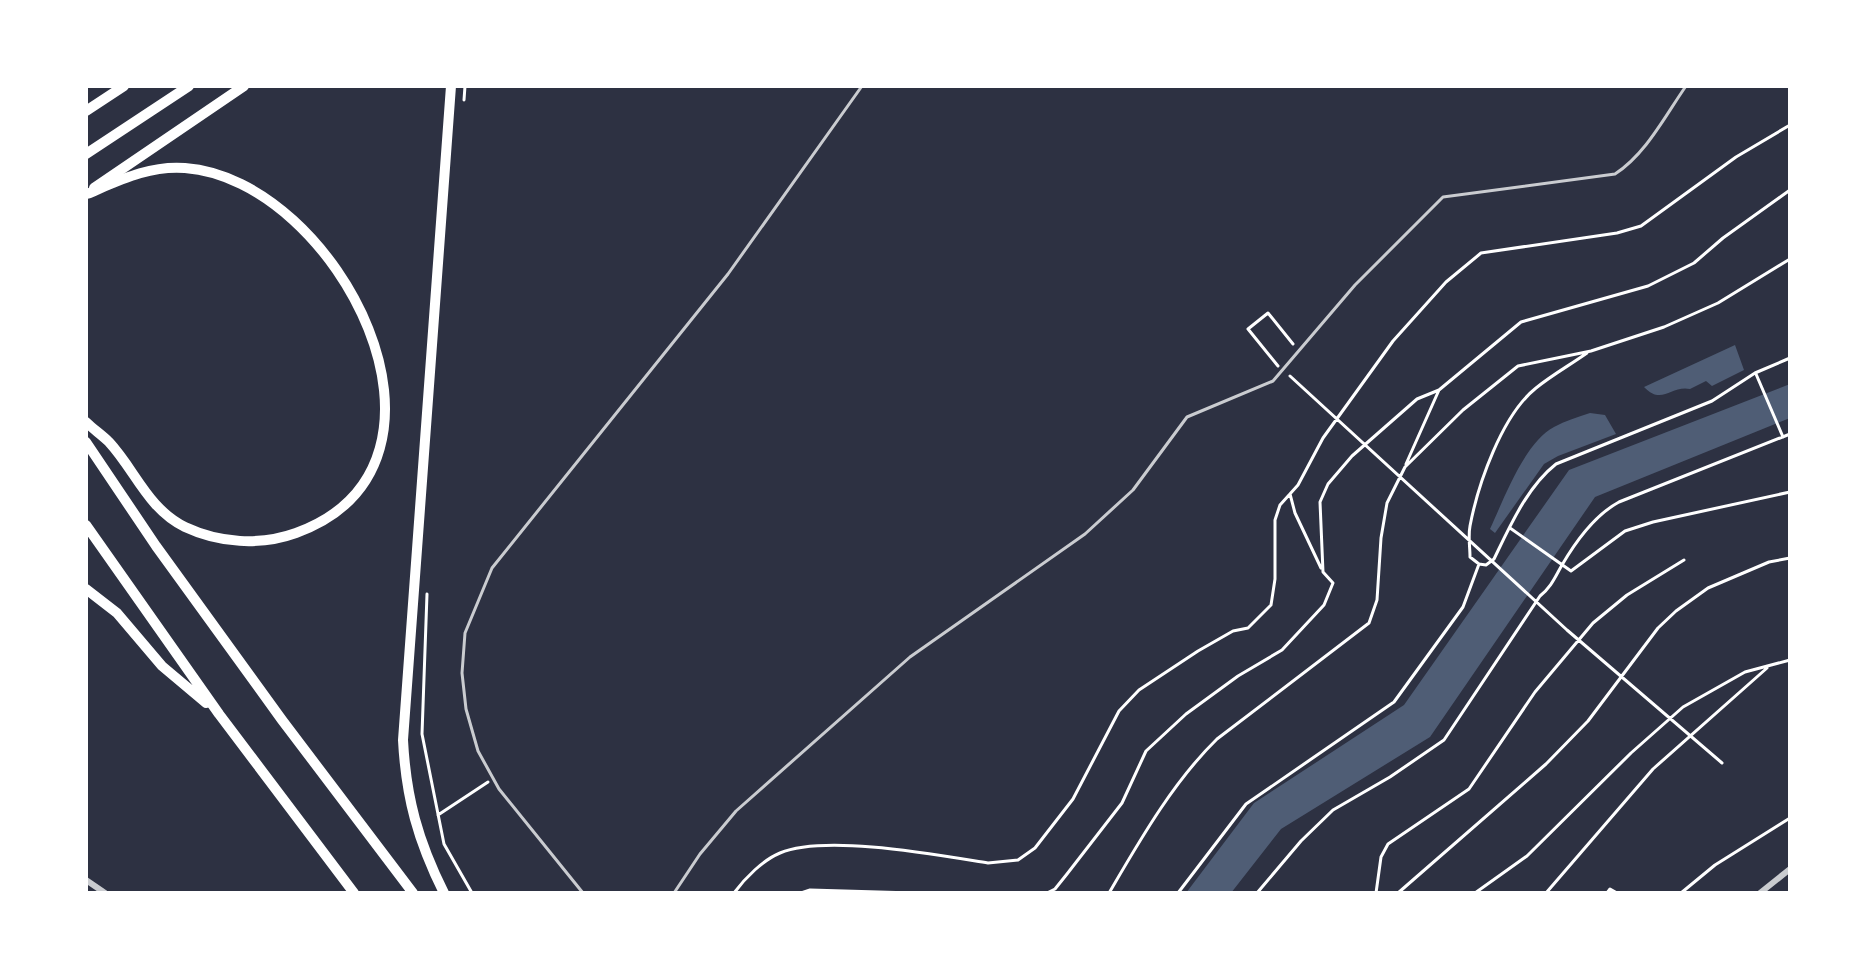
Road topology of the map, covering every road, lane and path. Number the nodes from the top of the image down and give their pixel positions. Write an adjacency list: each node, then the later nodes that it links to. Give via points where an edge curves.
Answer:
1 (124, 86): 8 (main road)
2 (189, 86): 11 (main road)
3 (244, 86): 13 (main road)
4 (451, 86): 48 (main road, via 403,740 418,837)
5 (465, 86): 9 (path)
6 (862, 86): 40 (lane, via 728,274 492,568 465,633 462,673 478,751)
7 (1686, 86): 16 (lane, via 1627,166 1615,174 1443,197 1355,285)
8 (86, 111)
9 (462, 113)
10 (1790, 125): 25 (path, via 1641,226 1481,253 1446,282 1393,341 1323,438)
11 (86, 154)
12 (1790, 190): 19 (path, via 1694,263 1648,286 1521,322)
13 (86, 194): 20 (main road, via 136,174 184,168 220,174 267,197 298,223 342,279 374,345 387,402 380,448 361,486 306,529 259,541 206,536 182,525 162,511 110,443)
14 (1790, 259): 15 (path, via 1718,303)
15 (1591, 351): 24 (path, via 1518,366); 31 (path, via 1534,389 1501,437 1469,529 1470,557)
16 (1300, 352): 39 (path, via 1268,313 1248,329 1272,360 1567,630); 51 (lane, via 1273,381 1187,417 1133,490 1085,534 910,657 736,811)
17 (1790, 358): 18 (path)
18 (1755, 373): 22 (path); 28 (path, via 1712,401 1556,464 1528,496)
19 (1439, 390): 24 (path); 33 (path, via 1417,399 1328,484 1320,502)
20 (86, 422)
21 (1790, 434): 22 (path)
22 (1783, 436): 32 (path, via 1603,511)
23 (86, 442): 47 (main road, via 265,697)
24 (1405, 467): 56 (path, via 1387,503 1377,600 1369,623 1200,755)
25 (1298, 485): 33 (path, via 1290,494 1295,513); 52 (path, via 1280,505 1275,520 1271,605 1248,628 1233,631 1139,690 1109,726 1073,799 1025,857 988,863 841,845 801,849 767,861)
26 (1790, 492): 32 (path, via 1653,522 1625,531 1571,571)
27 (86, 525): 38 (main road)
28 (1510, 528): 31 (path, via 1494,559); 32 (path)
29 (1790, 558): 60 (path, via 1708,588 1676,611 1588,721 1546,764)
30 (1684, 560): 59 (path, via 1593,623 1535,692 1469,789 1388,844)
31 (1479, 564): 57 (path, via 1463,607 1394,702 1246,804)
32 (1562, 565): 58 (path, via 1553,586 1540,596 1444,740 1333,810)
33 (1323, 572): 55 (path, via 1333,583 1324,605 1282,650 1186,714 1146,751 1122,803)
34 (86, 589): 38 (main road, via 117,613 162,666)
35 (427, 592): 41 (path, via 422,734)
36 (1790, 660): 37 (path)
37 (1770, 665): 61 (path, via 1745,672 1683,707 1527,856); 62 (path, via 1653,769)
38 (219, 714): 46 (main road)
39 (1722, 763)
40 (494, 779): 41 (path); 50 (lane)
41 (438, 815): 49 (path, via 444,844)
42 (1790, 818): 65 (path)
43 (1790, 869): 66 (street)
44 (86, 880): 45 (street)
45 (105, 893)
46 (354, 893)
47 (413, 893)
48 (444, 893)
49 (472, 893)
50 (583, 893)
51 (674, 893)
52 (734, 893)
53 (801, 893): 54 (path)
54 (913, 893)
55 (1047, 893)
56 (1109, 893)
57 (1178, 893)
58 (1257, 893)
59 (1376, 893)
60 (1398, 893)
61 (1478, 893)
62 (1546, 893)
63 (1607, 893): 64 (path)
64 (1617, 893)
65 (1681, 893)
66 (1760, 893)

